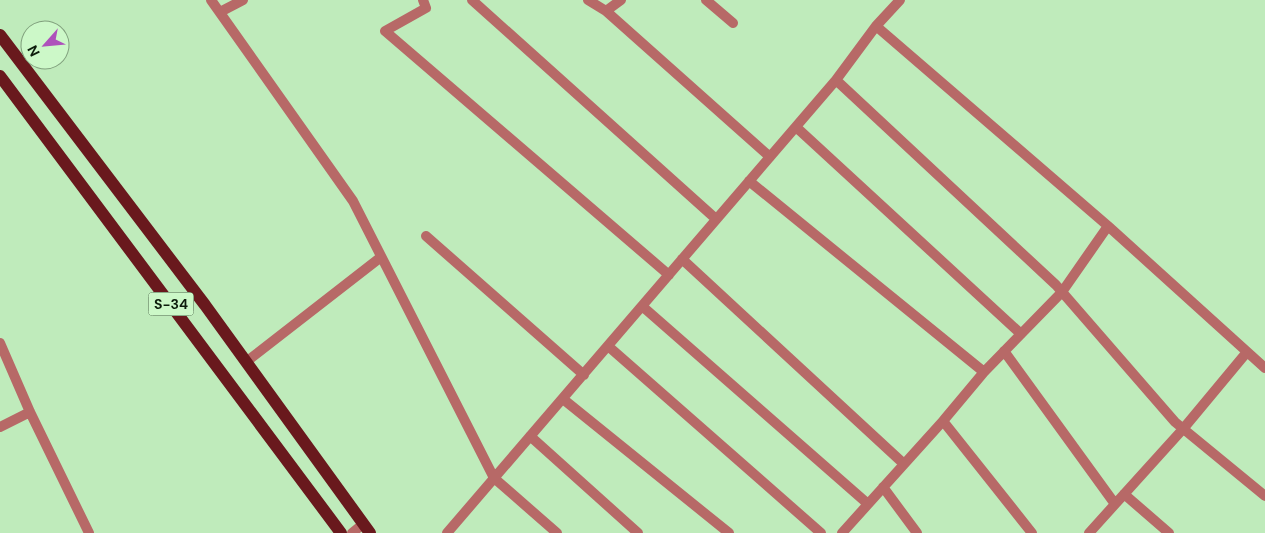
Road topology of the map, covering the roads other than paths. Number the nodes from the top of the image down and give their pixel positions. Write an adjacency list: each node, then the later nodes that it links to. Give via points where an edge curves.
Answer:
1 (211, 0): 10 (street)
2 (243, 0): 10 (street)
3 (423, 0): 24 (street, via 426,8 385,31)
4 (472, 0): 19 (street)
5 (588, 0): 9 (street)
6 (621, 0): 9 (street)
7 (706, 0): 11 (street)
8 (900, 0): 12 (street)
9 (606, 11): 17 (street)
10 (220, 12): 22 (street, via 336,174)
11 (734, 24)
12 (876, 26): 15 (street); 20 (street)
13 (0, 35): 32 (main road)
14 (0, 76): 51 (main road, S-34)
15 (836, 80): 16 (street); 25 (street)
16 (796, 127): 17 (street); 27 (street)
17 (770, 157): 18 (street)
18 (749, 181): 19 (street); 34 (street)
19 (716, 219): 23 (street)
20 (1108, 226): 25 (street); 31 (street)
21 (426, 236): 35 (street)
22 (381, 257): 32 (street); 43 (street)
23 (682, 259): 24 (street); 42 (street)
24 (669, 275): 26 (street)
25 (1062, 292): 27 (street); 40 (street)
26 (642, 306): 29 (street); 47 (street)
27 (1021, 334): 30 (street)
28 (0, 343): 37 (street)
29 (608, 346): 35 (street); 57 (street)
30 (1004, 351): 34 (street); 48 (street)
31 (1246, 352): 33 (street); 40 (street)
32 (246, 362): 49 (main road)
33 (1265, 368)
34 (984, 372): 38 (street)
35 (584, 375): 36 (street)
36 (563, 399): 41 (street); 56 (street)
37 (30, 412): 39 (street); 50 (street)
38 (943, 421): 42 (street); 60 (street)
39 (0, 426)
40 (1184, 429): 45 (street); 46 (street)
41 (530, 436): 43 (street); 55 (street)
42 (904, 464): 44 (street)
43 (494, 478): 53 (street); 54 (street)
44 (883, 487): 47 (street); 59 (street)
45 (1124, 494): 48 (street); 62 (street)
46 (1265, 496)
47 (868, 504): 58 (street)
48 (1115, 504): 61 (street)
49 (366, 528): 52 (street)
50 (89, 533)
51 (341, 533)
52 (352, 533)
53 (447, 533)
54 (557, 533)
55 (638, 533)
56 (729, 533)
57 (822, 533)
58 (842, 533)
59 (917, 533)
60 (1032, 533)
61 (1089, 533)
62 (1169, 533)

